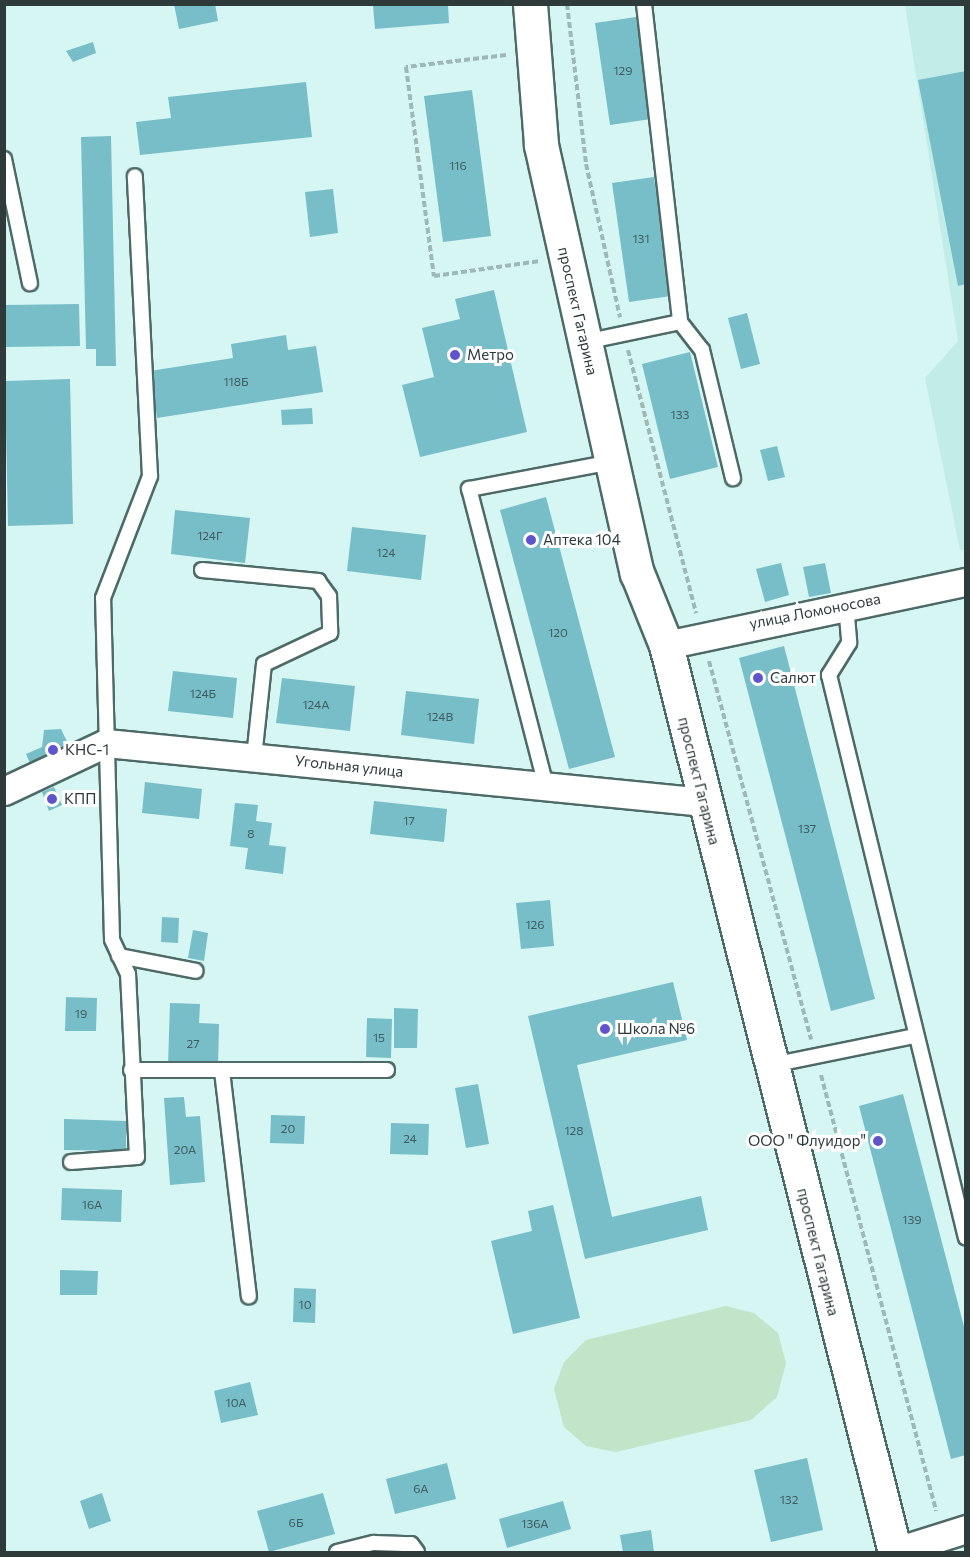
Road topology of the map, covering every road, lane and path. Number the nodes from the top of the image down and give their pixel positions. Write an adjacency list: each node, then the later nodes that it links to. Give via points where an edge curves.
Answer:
1 (530, 4): 4 (main road, проспект Гагарина)
2 (567, 4): 10 (path, via 586,164)
3 (644, 4): 9 (lane)
4 (534, 52): 7 (main road, проспект Гагарина, via 542,145); 7 (path, via 406,67 434,276)
5 (4, 159): 8 (lane)
6 (135, 176): 19 (lane, via 150,476 103,598)
7 (566, 257): 11 (main road, проспект Гагарина)
8 (30, 283)
9 (680, 322): 10 (lane); 13 (lane, via 702,351)
10 (623, 333): 11 (lane); 17 (path)
11 (585, 342): 12 (main road, проспект Гагарина)
12 (612, 462): 18 (main road, проспект Гагарина, via 637,573); 21 (lane, via 469,489)
13 (733, 478)
14 (202, 570): 20 (lane, via 318,581 329,596 330,633 264,664)
15 (966, 582): 16 (street, улица Ломоносова)
16 (846, 605): 17 (street, улица Ломоносова); 26 (lane, via 849,643 829,675)
17 (701, 633): 18 (street, улица Ломоносова); 27 (path)
18 (666, 645): 23 (main road, проспект Гагарина)
19 (106, 743): 20 (street, Угольная улица); 22 (street); 24 (lane, via 112,939)
20 (254, 757): 21 (street, Угольная улица)
21 (546, 786): 23 (street, Угольная улица)
22 (4, 791)
23 (704, 802): 28 (main road, проспект Гагарина)
24 (119, 956): 25 (lane); 29 (lane, via 128,974)
25 (196, 972)
26 (915, 1036): 27 (lane); 33 (lane)
27 (817, 1058): 28 (lane); 35 (path)
28 (770, 1065): 38 (main road, проспект Гагарина)
29 (131, 1070): 31 (lane); 32 (lane, via 137,1157)
30 (387, 1070): 31 (lane)
31 (222, 1071): 34 (lane)
32 (71, 1162)
33 (966, 1238)
34 (249, 1296)
35 (954, 1532): 38 (street)
36 (337, 1552): 37 (lane, via 374,1543 411,1544)
37 (417, 1552)
38 (894, 1552)

